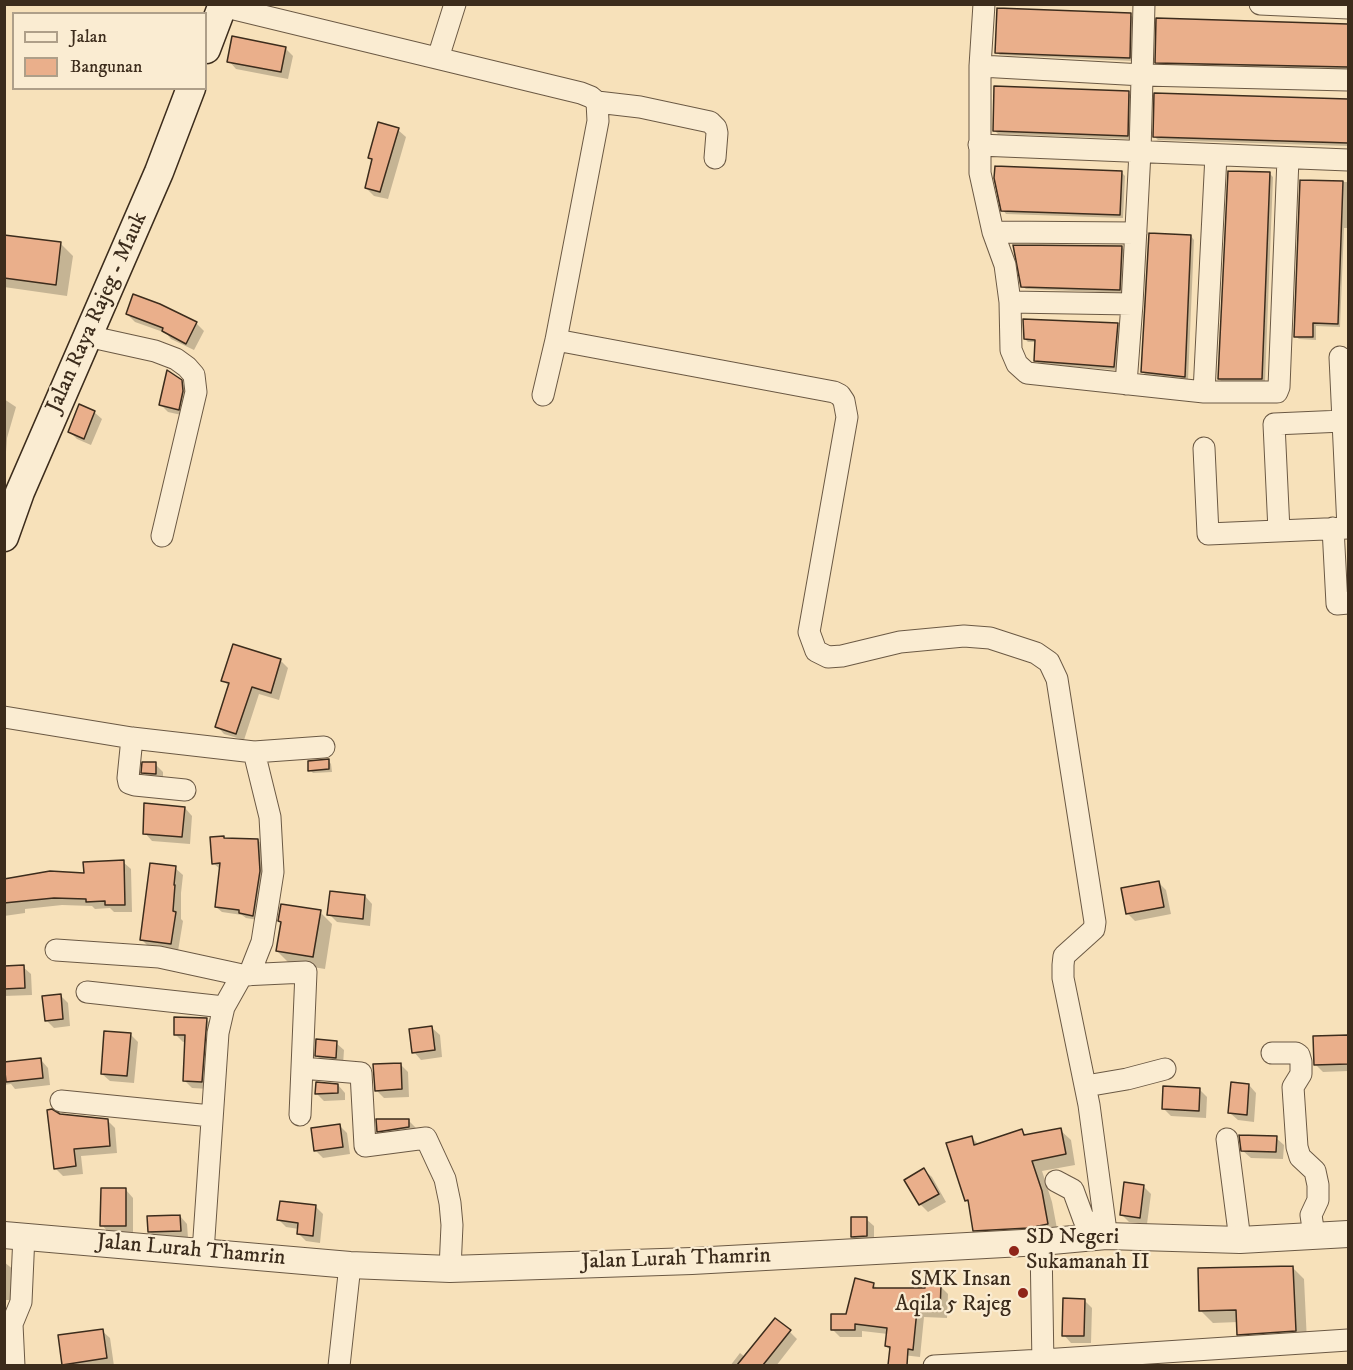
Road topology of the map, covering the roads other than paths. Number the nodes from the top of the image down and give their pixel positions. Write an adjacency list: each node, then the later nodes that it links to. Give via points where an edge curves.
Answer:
1 (455, 4): 8 (street)
2 (984, 4): 9 (street)
3 (1144, 4): 10 (street)
4 (1260, 4): 6 (street)
5 (222, 5): 7 (main road); 8 (street)
6 (1348, 8)
7 (207, 47)
8 (438, 58): 13 (street, via 581,93)
9 (980, 66): 10 (street); 14 (street)
10 (1143, 75): 11 (street); 15 (street)
11 (1348, 80)
12 (190, 90): 24 (main road, Jalan Raya Rajeg - Mauk)
13 (597, 102): 17 (street, via 710,122 717,133); 25 (street, via 598,121)
14 (980, 145): 15 (street); 20 (street, via 982,183)
15 (1140, 152): 16 (street); 21 (street)
16 (1216, 155): 18 (street); 28 (street)
17 (715, 158)
18 (1288, 158): 19 (street); 28 (street, via 1279,390)
19 (1348, 160)
20 (993, 232): 21 (street); 22 (street, via 1005,264)
21 (1136, 233): 23 (street)
22 (1010, 302): 23 (street); 27 (street, via 1011,350 1026,373)
23 (1132, 304): 27 (street)
24 (87, 336): 34 (street, via 176,359 194,375 196,392); 35 (main road, Jalan Raya Rajeg - Mauk)
25 (556, 340): 29 (street); 49 (street, via 840,395 847,417 808,632 816,651 828,657 842,656 900,642 964,636 990,638 1036,653 1049,662 1057,679 1095,922 1095,929 1064,956 1063,965)
26 (1340, 357): 30 (street)
27 (1126, 384): 28 (street)
28 (1204, 392)
29 (543, 395)
30 (1343, 421): 32 (street); 33 (street, via 1274,424)
31 (1204, 448): 33 (street, via 1208,534)
32 (1343, 528): 33 (street); 36 (street, via 1337,604)
33 (1279, 531)
34 (162, 536)
35 (4, 537)
36 (1348, 603)
37 (4, 717): 38 (street)
38 (132, 738): 40 (street); 41 (street, via 129,783)
39 (324, 747): 40 (street)
40 (254, 752): 43 (street, via 270,816 273,872 262,942)
41 (185, 790)
42 (56, 950): 43 (street, via 159,957)
43 (246, 975): 45 (street); 47 (street, via 306,972)
44 (87, 992): 45 (street)
45 (224, 1007): 52 (street, via 218,1033)
46 (1272, 1053): 58 (street, via 1296,1053 1301,1062 1301,1074 1293,1087 1297,1147 1304,1163 1315,1171 1318,1185 1318,1200 1311,1215)
47 (302, 1068): 51 (street); 63 (street, via 362,1073 365,1146 426,1138 445,1179 450,1203)
48 (1165, 1069): 49 (street)
49 (1086, 1086): 55 (street)
50 (61, 1101): 52 (street)
51 (300, 1115)
52 (212, 1116): 61 (street)
53 (1227, 1139): 59 (street)
54 (1056, 1181): 55 (street, via 1073,1190 1083,1220)
55 (1105, 1230): 59 (street, Jalan Lurah Thamrin); 60 (street, Jalan Lurah Thamrin)
56 (1348, 1234): 58 (street, Jalan Lurah Thamrin)
57 (14, 1235): 61 (street, Jalan Lurah Thamrin); 66 (street, via 21,1302 12,1324)
58 (1314, 1235): 59 (street, Jalan Lurah Thamrin)
59 (1240, 1240)
60 (1041, 1242): 63 (street, Jalan Lurah Thamrin, via 692,1261); 65 (street)
61 (203, 1252): 62 (street, Jalan Lurah Thamrin)
62 (350, 1265): 63 (street, Jalan Lurah Thamrin); 67 (street)
63 (450, 1269)
64 (1348, 1340): 65 (street)
65 (1043, 1363): 68 (street)
66 (14, 1365)
67 (339, 1365)
68 (934, 1365)

